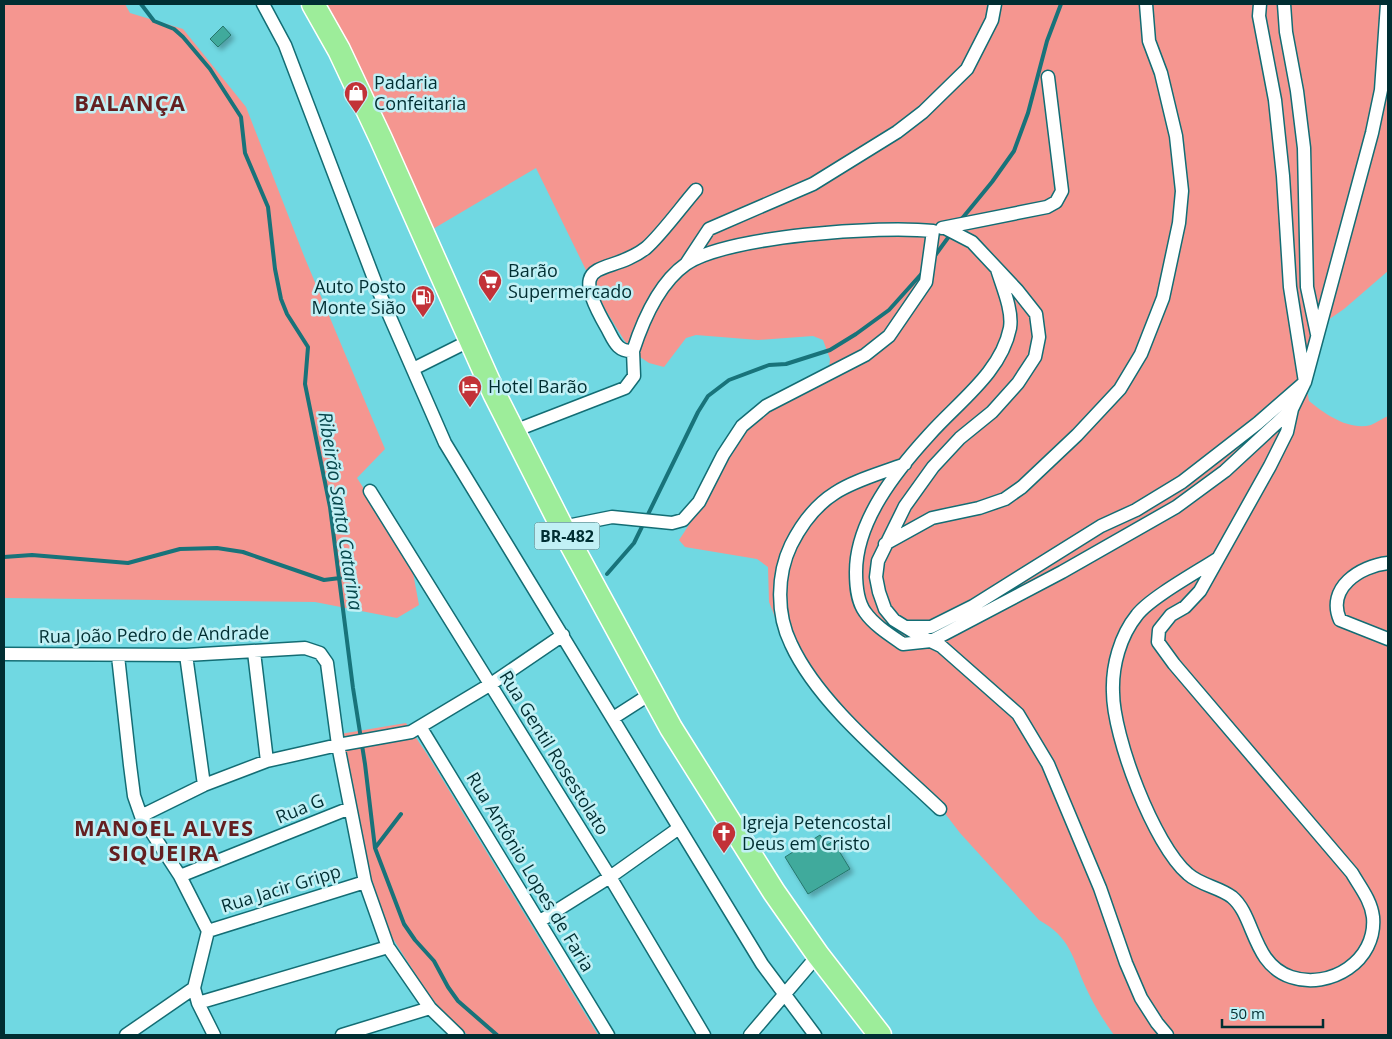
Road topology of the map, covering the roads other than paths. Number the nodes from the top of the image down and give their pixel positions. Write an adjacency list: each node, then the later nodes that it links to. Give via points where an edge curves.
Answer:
1 (263, 4): 16 (street, via 285,45 376,284)
2 (313, 4): 14 (highway, BR-482, via 339,50 381,139)
3 (995, 4): 11 (street, via 992,20 967,69 923,112 813,184 709,229)
4 (1146, 4): 23 (street, via 1149,41 1162,73 1176,136 1182,191 1179,223 1163,298 1140,354 1120,389 1022,487 1005,499 979,508 932,518)
5 (1260, 4): 17 (street, via 1259,16 1275,100 1290,287)
6 (1284, 4): 13 (street, via 1304,148 1307,287)
7 (1387, 4): 13 (street, via 1379,99)
8 (1048, 77): 10 (street, via 1062,191 1056,202)
9 (696, 190): 15 (street, via 646,248 596,269 590,279 589,285 601,318 618,348)
10 (939, 229): 11 (street, via 871,230 764,239); 12 (street, via 972,242); 22 (street, via 926,282 889,336 865,355 766,406 742,426 699,502 683,520 672,523 612,517)
11 (686, 264): 15 (street, via 664,288 649,312)
12 (997, 269): 20 (street, via 1009,310 1010,326 1004,345 981,381); 23 (street, via 1036,314 1039,338 1035,357 1018,383 992,412 960,438 933,467 905,506)
13 (1317, 337): 17 (street)
14 (469, 341): 16 (street); 19 (highway, BR-482)
15 (633, 351): 19 (street, via 634,376 625,388)
16 (413, 369): 27 (street, via 445,443)
17 (1305, 382): 18 (street); 26 (street, via 1182,482 1136,510 1101,526 973,606 931,626)
18 (1292, 409): 24 (street, via 1287,432); 29 (street, via 1225,471 1176,507)
19 (514, 431): 22 (highway, BR-482)
20 (905, 464): 29 (street, via 870,517 856,562 856,590 865,612 903,644); 42 (street, via 835,493 815,509 798,531 786,556 780,582 781,612 790,643 811,679 842,714)
21 (370, 490): 34 (street, Rua Gentil Rosestolato)
22 (562, 527): 35 (highway, BR-482)
23 (885, 544): 26 (street, via 878,561 876,577 879,592 885,609)
24 (1217, 559): 24 (street, via 1200,592 1171,615 1159,630 1158,642 1352,873 1368,898 1373,932 1366,947 1344,972 1328,979 1289,976 1272,966 1258,948 1232,897 1188,875 1168,850 1147,811 1116,726 1112,692 1116,658 1137,614)
25 (1388, 563): 28 (street, via 1373,565 1352,576 1339,592 1336,610 1340,620)
26 (906, 627): 29 (street)
27 (563, 635): 34 (street); 36 (street)
28 (1388, 639)
29 (931, 642): 65 (street, via 948,652 1018,714 1048,764 1100,888 1141,998 1156,1024)
30 (254, 652): 32 (street, Rua João Pedro de Andrade); 38 (street, Rua João Pedro de Andrade, via 305,648 320,653 327,663); 39 (street)
31 (4, 654): 33 (street, Rua João Pedro de Andrade)
32 (186, 655): 33 (street, Rua João Pedro de Andrade); 40 (street)
33 (118, 656): 43 (street, via 134,796)
34 (491, 684): 37 (street); 46 (street, Rua Gentil Rosestolato)
35 (652, 692): 36 (street); 51 (highway, BR-482, via 698,773)
36 (613, 718): 44 (street)
37 (421, 728): 38 (street); 48 (street, Rua Antônio Lopes de Faria)
38 (338, 745): 39 (street); 41 (street)
39 (267, 761): 40 (street)
40 (204, 785): 43 (street)
41 (350, 808): 45 (street, Rua G); 47 (street)
42 (940, 809)
43 (141, 816): 45 (street)
44 (679, 828): 46 (street); 53 (street)
45 (180, 876): 49 (street)
46 (610, 877): 48 (street); 61 (street, Rua Gentil Rosestolato)
47 (365, 882): 49 (street, Rua Jacir Gripp); 50 (street)
48 (540, 921): 60 (street, Rua Antônio Lopes de Faria)
49 (208, 931): 52 (street)
50 (388, 947): 54 (street); 55 (street)
51 (818, 955): 53 (street); 64 (highway, BR-482)
52 (194, 988): 54 (street); 56 (street)
53 (784, 995): 62 (street); 63 (street)
54 (198, 1003): 57 (street)
55 (430, 1008): 58 (street); 59 (street)
56 (126, 1035)
57 (214, 1035)
58 (342, 1035)
59 (458, 1035)
60 (608, 1035)
61 (704, 1035)
62 (750, 1035)
63 (815, 1035)
64 (880, 1035)
65 (1167, 1035)

